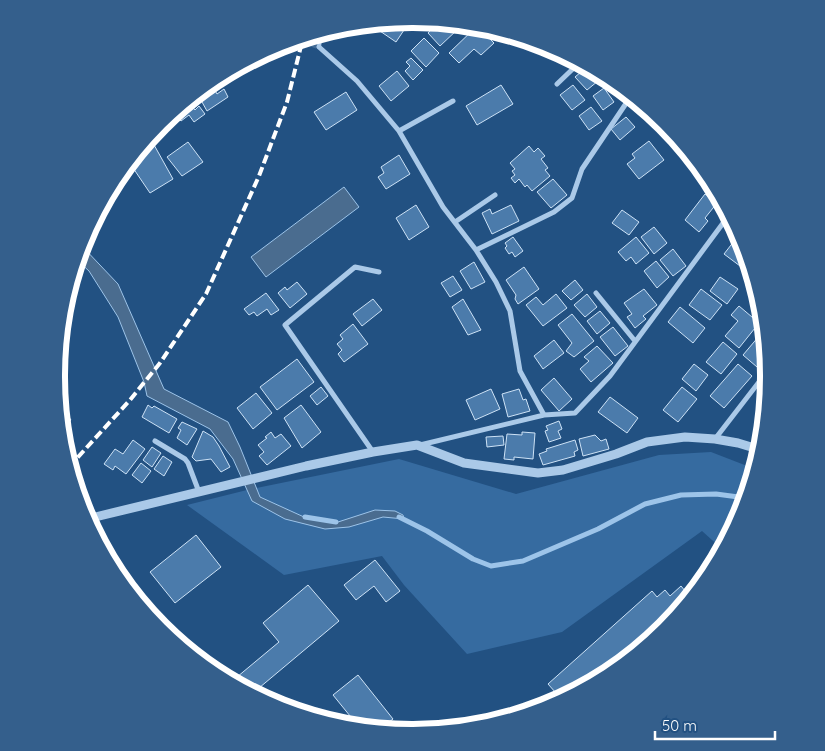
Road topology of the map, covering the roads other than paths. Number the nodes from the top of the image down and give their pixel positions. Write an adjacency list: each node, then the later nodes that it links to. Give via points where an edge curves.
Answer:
1 (320, 40): 2 (lane)
2 (319, 47): 7 (street, via 357,80)
3 (574, 68): 4 (street)
4 (557, 84)
5 (453, 101): 7 (street)
6 (627, 102): 11 (street, via 582,169 572,198 554,212)
7 (399, 132): 10 (street)
8 (495, 195): 10 (street)
9 (724, 221): 14 (street)
10 (455, 222): 11 (street)
11 (476, 250): 16 (street, via 510,311 520,371)
12 (379, 272): 21 (street, via 355,266 285,325)
13 (596, 293): 14 (street)
14 (635, 340): 16 (street, via 610,376 575,413)
15 (760, 381): 17 (street)
16 (544, 415): 19 (street)
17 (715, 439): 19 (street, via 685,437 647,442 563,470 538,473 464,463); 20 (street)
18 (156, 441): 22 (street, via 185,459)
19 (417, 445): 21 (street)
20 (753, 448)
21 (373, 452): 22 (street)
22 (199, 492): 23 (street)
23 (95, 517)

